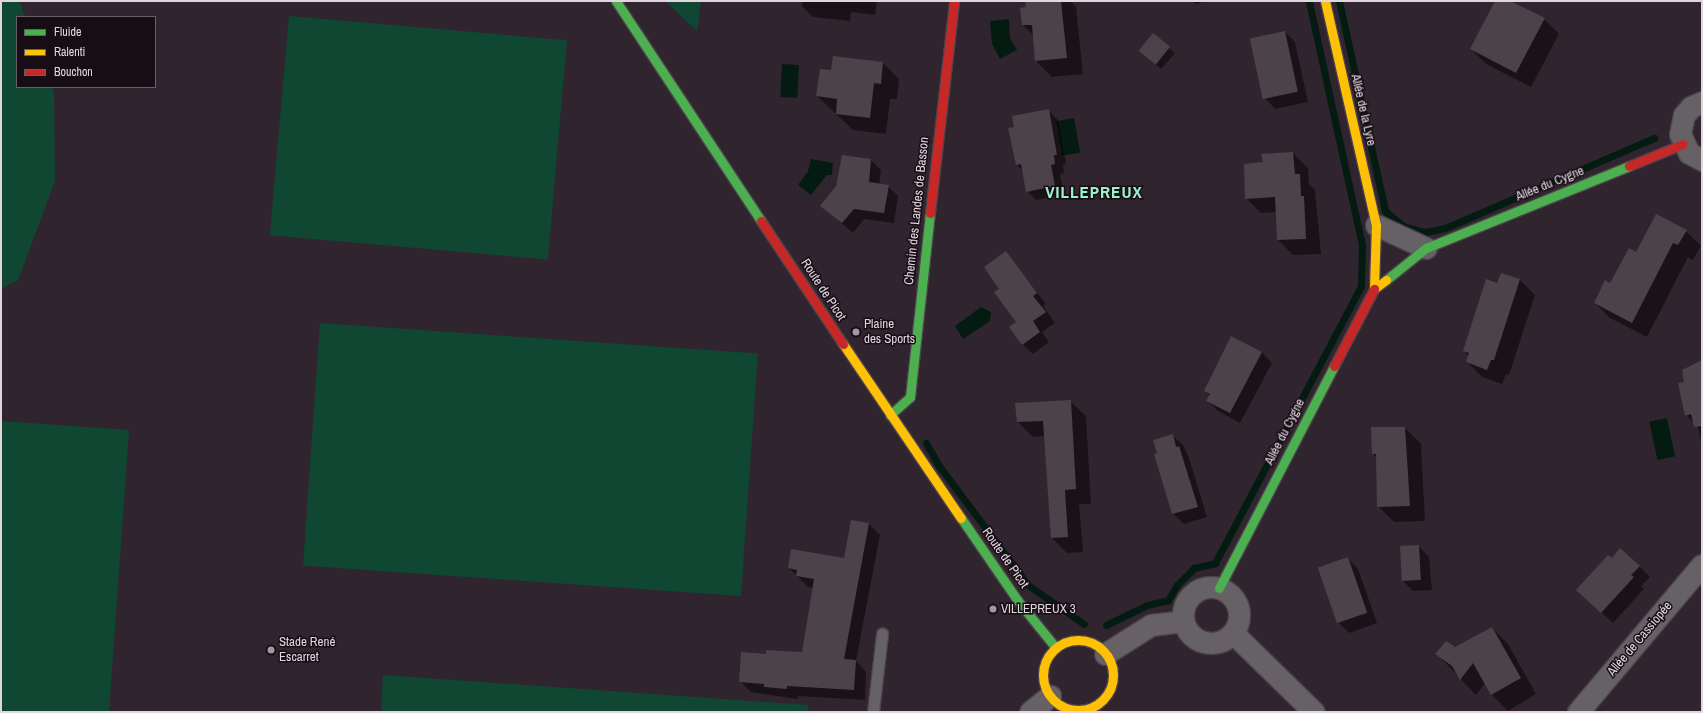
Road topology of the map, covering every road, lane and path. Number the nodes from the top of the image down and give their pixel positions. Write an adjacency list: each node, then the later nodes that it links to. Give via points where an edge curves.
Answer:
1 (616, 1): 10 (street, Route de Picot)
2 (954, 1): 10 (street, Chemin des Landes de Basson, via 910,397)
3 (1325, 1): 7 (street, Allée de la Lyre)
4 (1702, 102): 5 (street, via 1691,107 1684,115 1680,134)
5 (1683, 144): 6 (street, via 1689,153); 8 (street, Allée du Cygne)
6 (1702, 160)
7 (1376, 225): 8 (street); 9 (street, Allée de la Lyre)
8 (1426, 248): 9 (street, Allée du Cygne)
9 (1374, 289): 12 (street, Allée du Cygne)
10 (890, 415): 16 (street, Route de Picot, via 1018,601)
11 (1702, 565): 24 (street, Allée de Cassiopée)
12 (1219, 588): 13 (street, via 1202,588 1189,597 1182,613); 14 (street, via 1228,592 1238,607 1240,616)
13 (1183, 621): 14 (street, via 1192,636 1207,644 1217,644); 17 (street, via 1151,624)
14 (1234, 633): 23 (street)
15 (882, 634): 20 (lane)
16 (1056, 648): 17 (street, via 1066,643 1087,642); 18 (street, via 1047,661 1043,676)
17 (1105, 654): 19 (street, via 1113,674 1111,686)
18 (1050, 696): 19 (street, via 1068,709 1089,708); 21 (street)
19 (1099, 703): 22 (street)
20 (873, 712)
21 (1030, 712)
22 (1105, 712)
23 (1314, 712)
24 (1578, 712)

